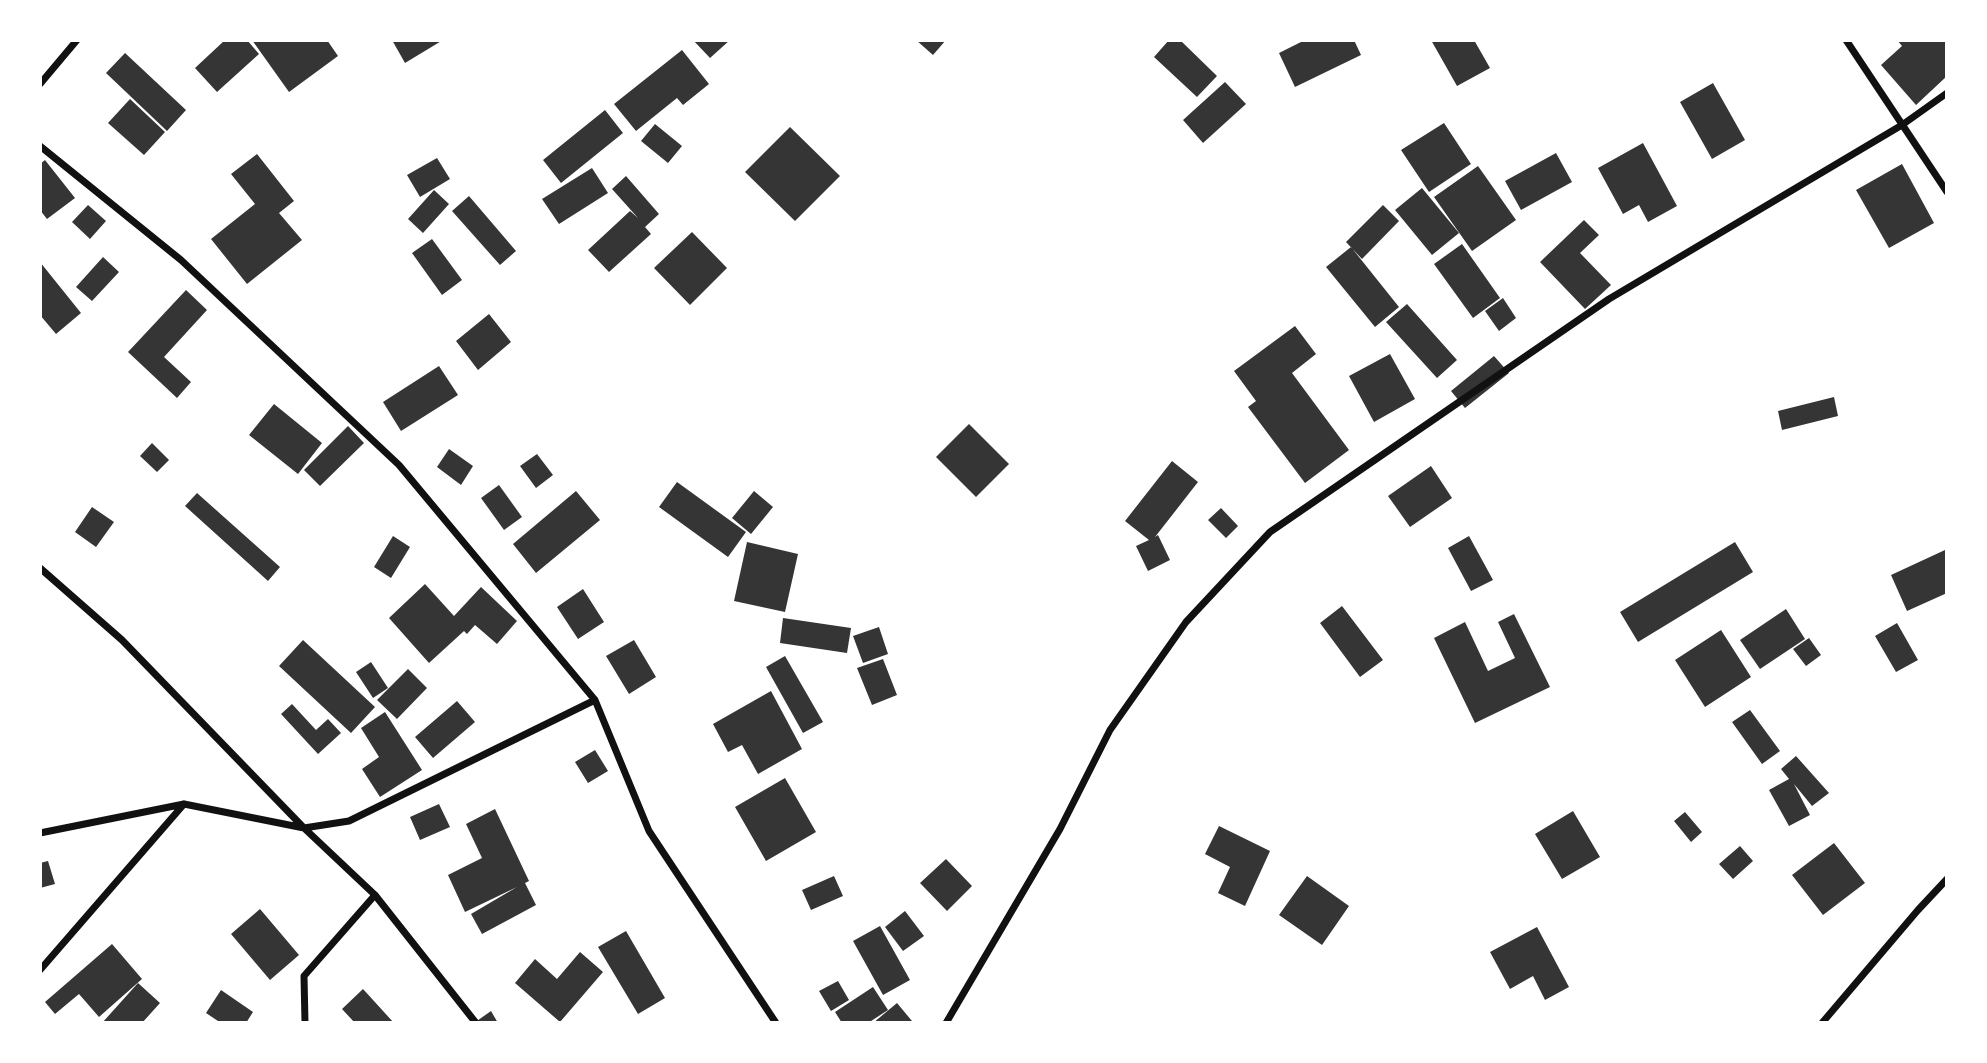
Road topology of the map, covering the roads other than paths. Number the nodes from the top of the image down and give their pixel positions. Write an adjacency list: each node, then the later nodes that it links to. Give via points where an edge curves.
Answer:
1 (77, 40): 3 (street)
2 (1846, 40): 5 (street)
3 (40, 85)
4 (1947, 93): 5 (street)
5 (1902, 125): 7 (street); 19 (street, via 1609,299 1270,532 1186,622 1110,730 1060,829)
6 (40, 146): 9 (street, via 181,260 399,465)
7 (1947, 192)
8 (40, 568): 11 (street, via 122,640)
9 (595, 700): 11 (street, via 349,821); 18 (street, via 649,831)
10 (184, 804): 11 (street); 12 (street); 15 (street)
11 (304, 828): 14 (street)
12 (40, 834)
13 (1947, 879): 20 (street)
14 (375, 895): 16 (street, via 304,976); 17 (street)
15 (40, 970)
16 (305, 1023)
17 (475, 1023)
18 (776, 1023)
19 (946, 1023)
20 (1822, 1023)

